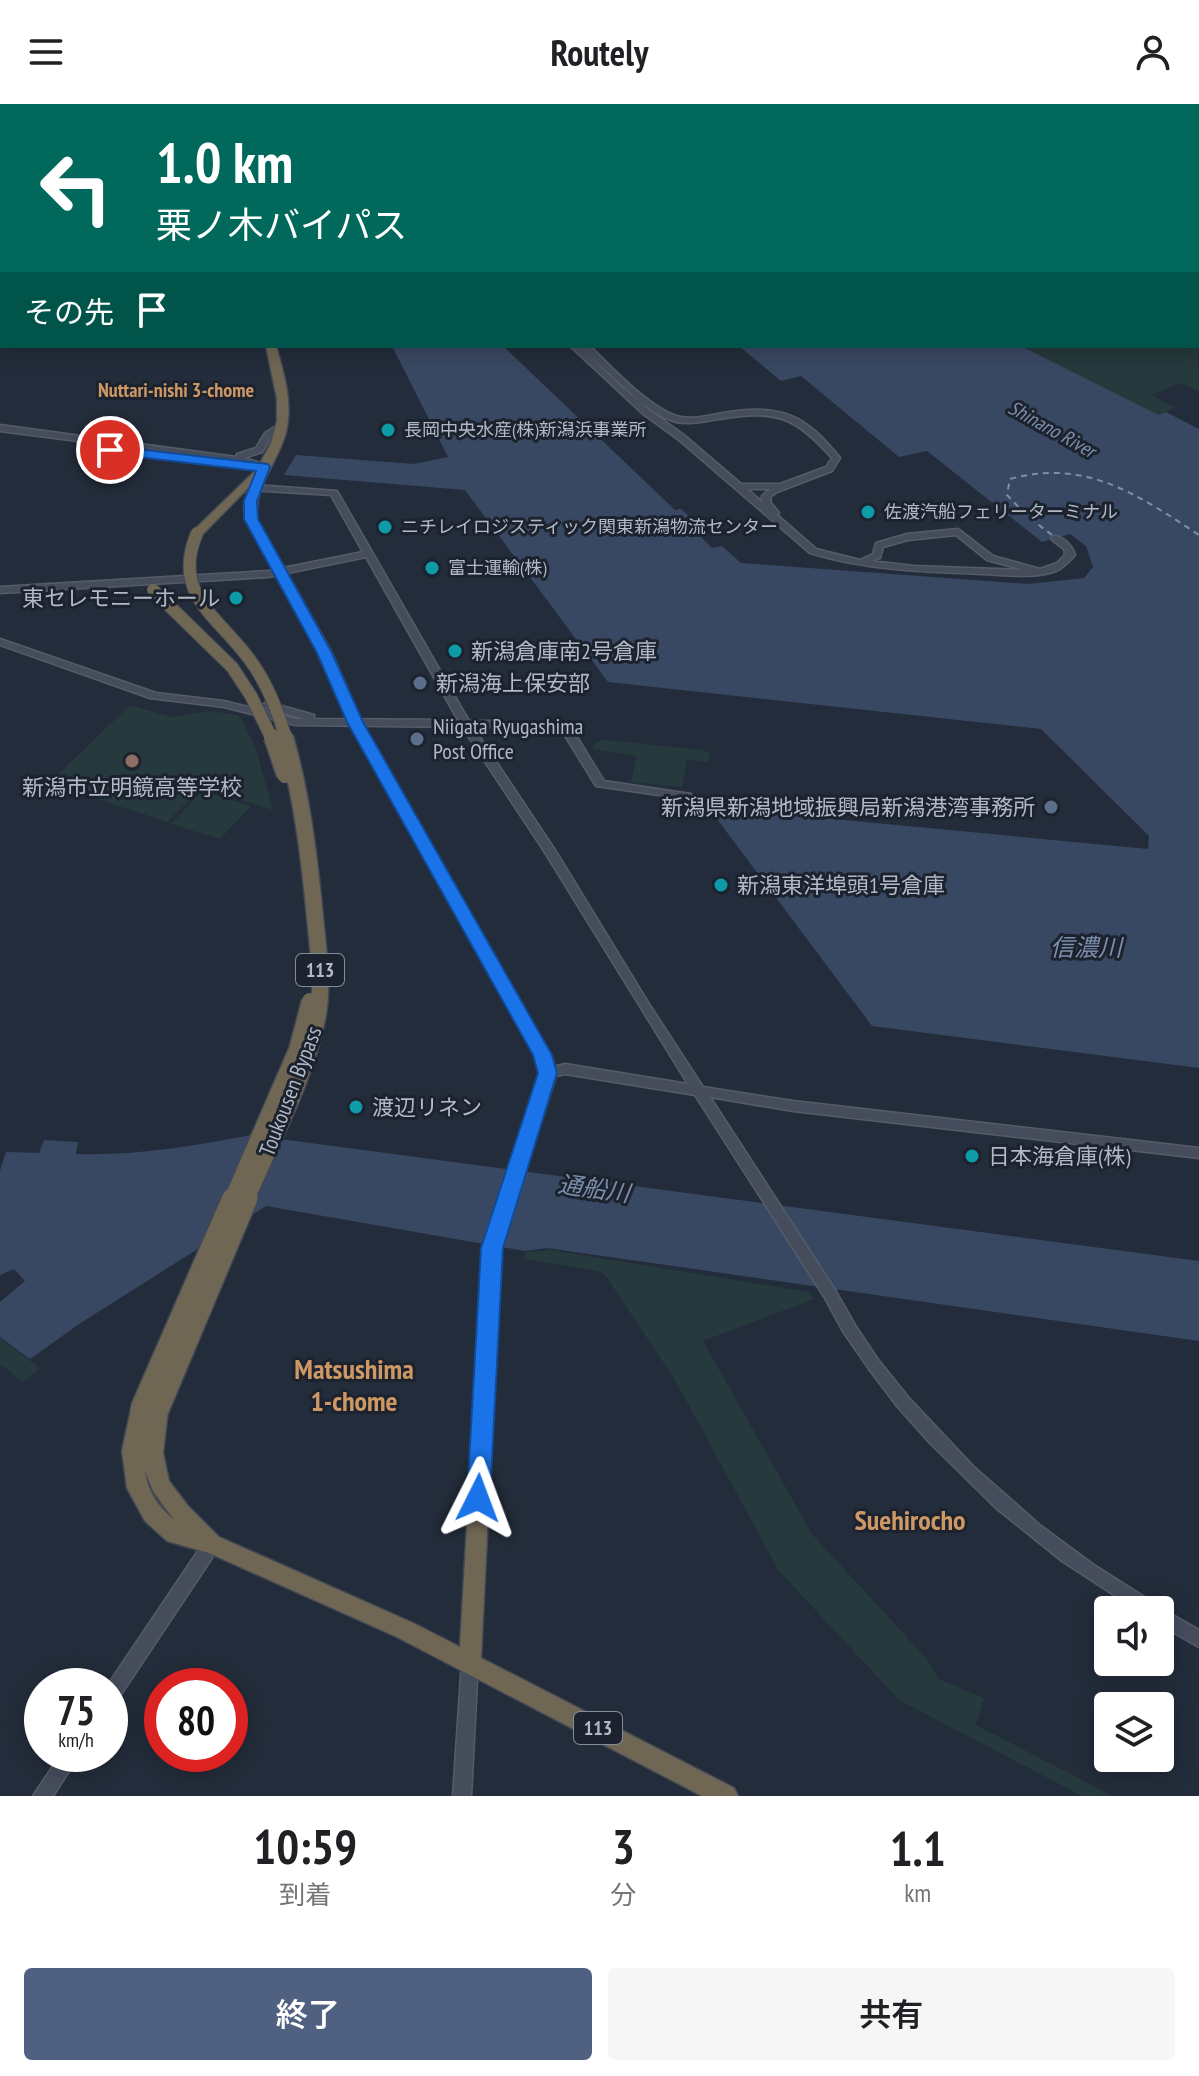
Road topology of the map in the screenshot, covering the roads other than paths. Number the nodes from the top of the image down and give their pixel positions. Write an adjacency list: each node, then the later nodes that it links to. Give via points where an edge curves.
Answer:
1 (272, 348): 5 (highway, 113, via 284,398)
2 (576, 348): 7 (street)
3 (587, 348): 4 (street, via 662,412)
4 (680, 420): 7 (street); 11 (street, via 757,410 789,415 836,458 829,469)
5 (281, 426): 9 (street, via 247,455); 10 (highway, 113)
6 (0, 428): 9 (street)
7 (677, 434): 12 (street)
8 (0, 435): 10 (street)
9 (181, 451): 10 (street)
10 (264, 467): 13 (highway, 113); 29 (highway, Toukousen Bypass / 113, bridge, via 197,533 187,559 190,584 202,604 256,667 291,756 311,879 321,995 305,1063)
11 (800, 482): 12 (street); 14 (street, via 766,496)
12 (739, 487): 14 (street)
13 (255, 488): 16 (street, via 334,493); 19 (highway, 113, via 251,519)
14 (776, 520): 17 (street, via 813,551)
15 (1055, 538): 18 (street, via 1070,555 1060,566)
16 (368, 554): 19 (street); 24 (street)
17 (862, 561): 18 (street); 18 (street, via 877,556 879,545 958,532 998,562)
18 (1041, 572)
19 (281, 573): 20 (street); 23 (highway, 113)
20 (151, 586): 21 (street); 29 (highway, Toukousen Bypass / 113, bridge, via 220,654 267,726 289,790 311,980 292,1064)
21 (0, 590)
22 (0, 642): 23 (street, via 154,696 268,712 295,722)
23 (355, 722): 24 (street); 26 (highway, 113, via 543,1055)
24 (466, 724): 25 (street, via 568,731 600,784); 27 (street)
25 (687, 796)
26 (548, 1073): 27 (street, via 565,1069); 34 (highway, via 492,1248)
27 (702, 1093): 28 (street); 31 (street, via 844,1323 905,1404 980,1482 1067,1556)
28 (1199, 1153)
29 (149, 1409): 30 (highway, Toukousen Bypass / 113, via 132,1451 144,1503 175,1534)
30 (212, 1544): 34 (highway, Toukousen Bypass / 113); 35 (street)
31 (1129, 1596)
32 (1174, 1624): 33 (street)
33 (1199, 1639)
34 (470, 1661): 38 (street); 39 (highway, 113)
35 (128, 1669)
36 (59, 1772): 37 (street)
37 (42, 1796)
38 (462, 1796)
39 (726, 1796)

